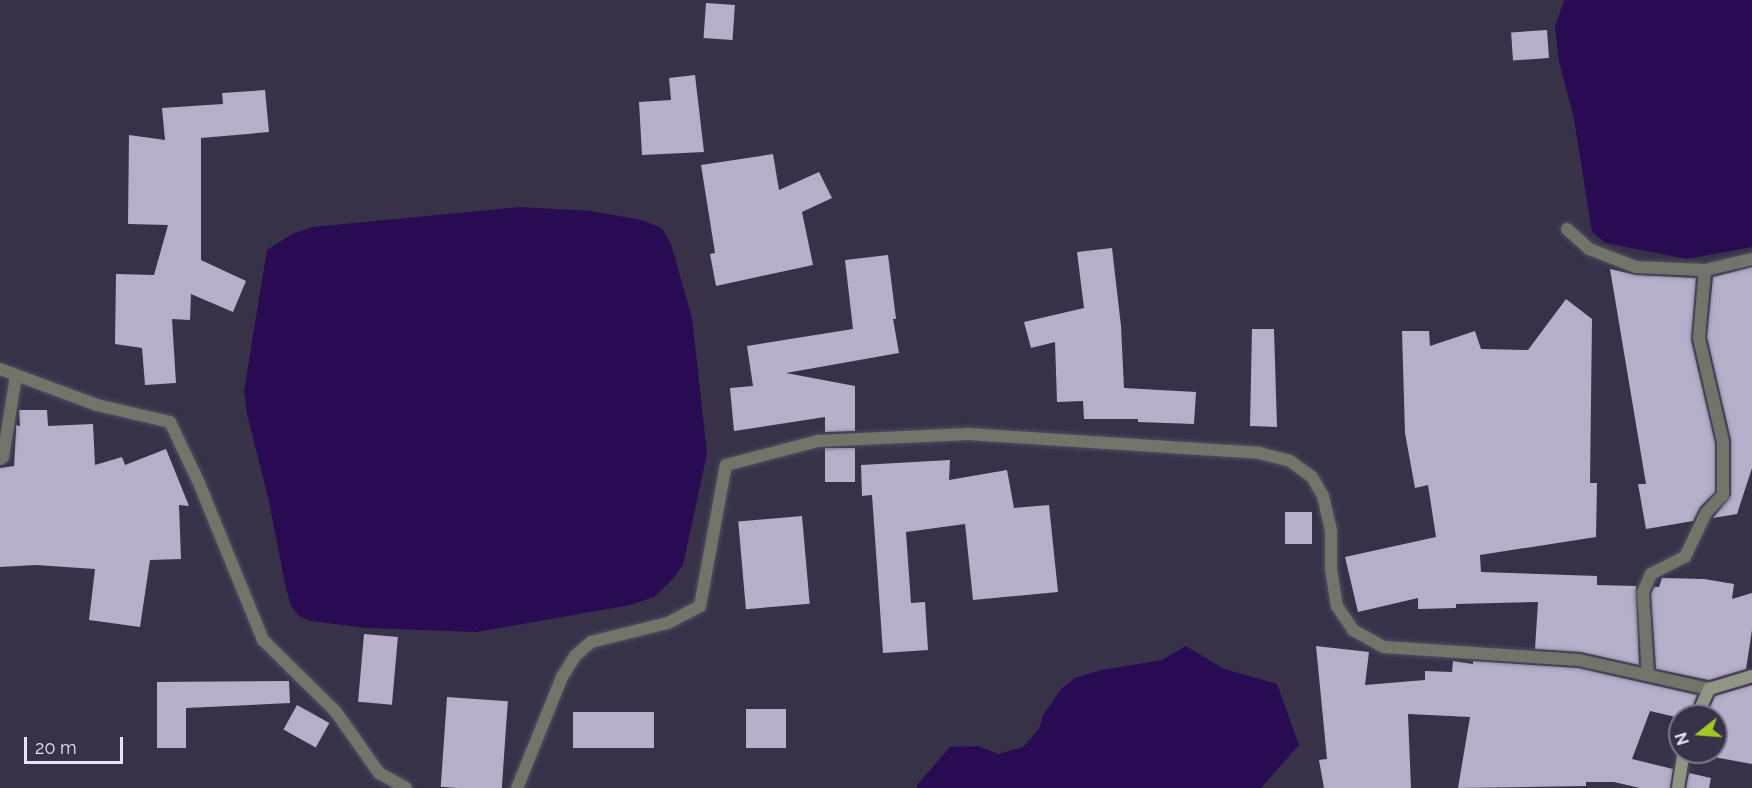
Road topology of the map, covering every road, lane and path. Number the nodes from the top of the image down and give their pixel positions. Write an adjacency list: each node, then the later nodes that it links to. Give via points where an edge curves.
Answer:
1 (1567, 229): 3 (street, via 1589,249 1635,267)
2 (1752, 259): 3 (street)
3 (1705, 270): 7 (street, via 1699,339 1723,442 1723,495 1706,513 1685,557 1651,574 1643,592)
4 (0, 369): 5 (street)
5 (15, 376): 6 (street); 12 (street, via 97,405 170,422 263,640 336,712 380,773)
6 (0, 459)
7 (1648, 674): 9 (street); 13 (street, via 1579,660 1384,647 1353,630 1337,606 1331,532 1323,496 1312,477 1290,461 1258,453 968,434 818,441 726,465 700,606 668,623 591,642 575,656 562,677)
8 (1752, 676): 9 (street)
9 (1710, 689): 10 (street)
10 (1702, 704)
11 (1682, 764): 14 (street)
12 (406, 788)
13 (517, 788)
14 (1678, 788)

